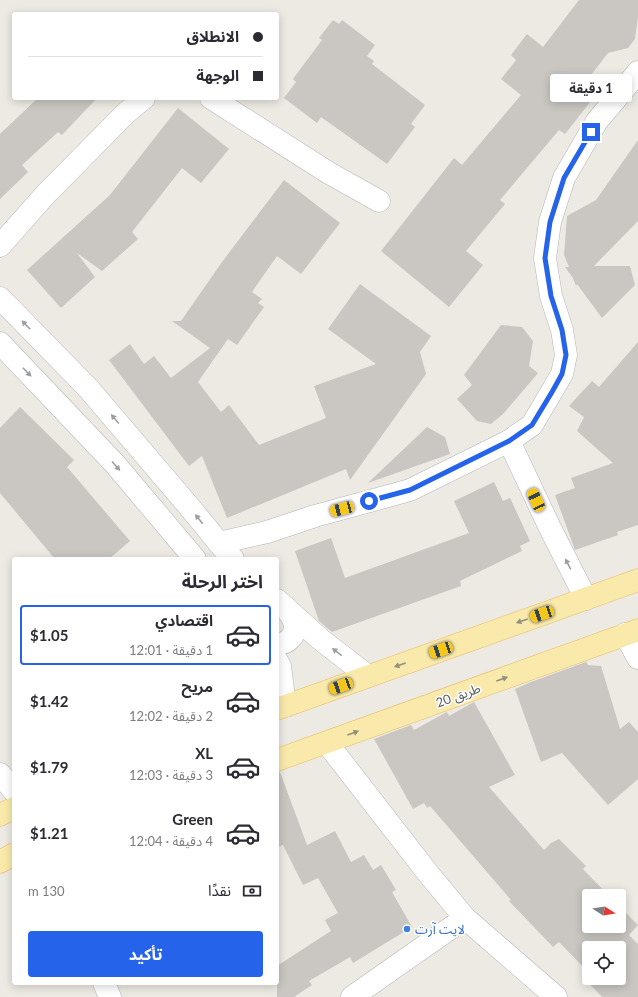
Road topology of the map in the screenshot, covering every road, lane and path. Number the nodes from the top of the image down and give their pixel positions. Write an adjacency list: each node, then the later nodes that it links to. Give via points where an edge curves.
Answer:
1 (638, 72): 8 (street, via 597,121 564,178 550,222 545,258 551,296 562,330 566,355 562,374 532,425)
2 (142, 100): 5 (street, via 45,195)
3 (214, 100): 4 (street, via 329,173)
4 (379, 201)
5 (0, 246)
6 (0, 298): 9 (street, one-way to 6, via 88,388)
7 (0, 344): 10 (street, one-way to 10, via 115,464)
8 (509, 441): 9 (street, via 410,490 267,532); 13 (street, one-way to 8)
9 (218, 543): 11 (street)
10 (193, 557)
11 (232, 557)
12 (638, 580): 13 (main road)
13 (586, 599): 19 (main road, one-way to 19)
14 (281, 604): 16 (street, via 295,626 288,641); 19 (street, one-way to 14, via 320,639)
15 (631, 632): 17 (street); 21 (main road, طريق 20, one-way to 15)
16 (279, 644)
17 (638, 658)
18 (279, 664): 20 (street)
19 (368, 676): 20 (main road)
20 (281, 707)
21 (327, 743): 22 (main road, طريق 20); 29 (street)
22 (279, 759)
23 (0, 774): 24 (street)
24 (12, 789)
25 (12, 809): 26 (main road)
26 (0, 815)
27 (12, 855): 28 (main road)
28 (0, 862)
29 (465, 918): 32 (street); 33 (street)
30 (105, 985): 31 (street)
31 (110, 997)
32 (352, 997)
33 (556, 997)

